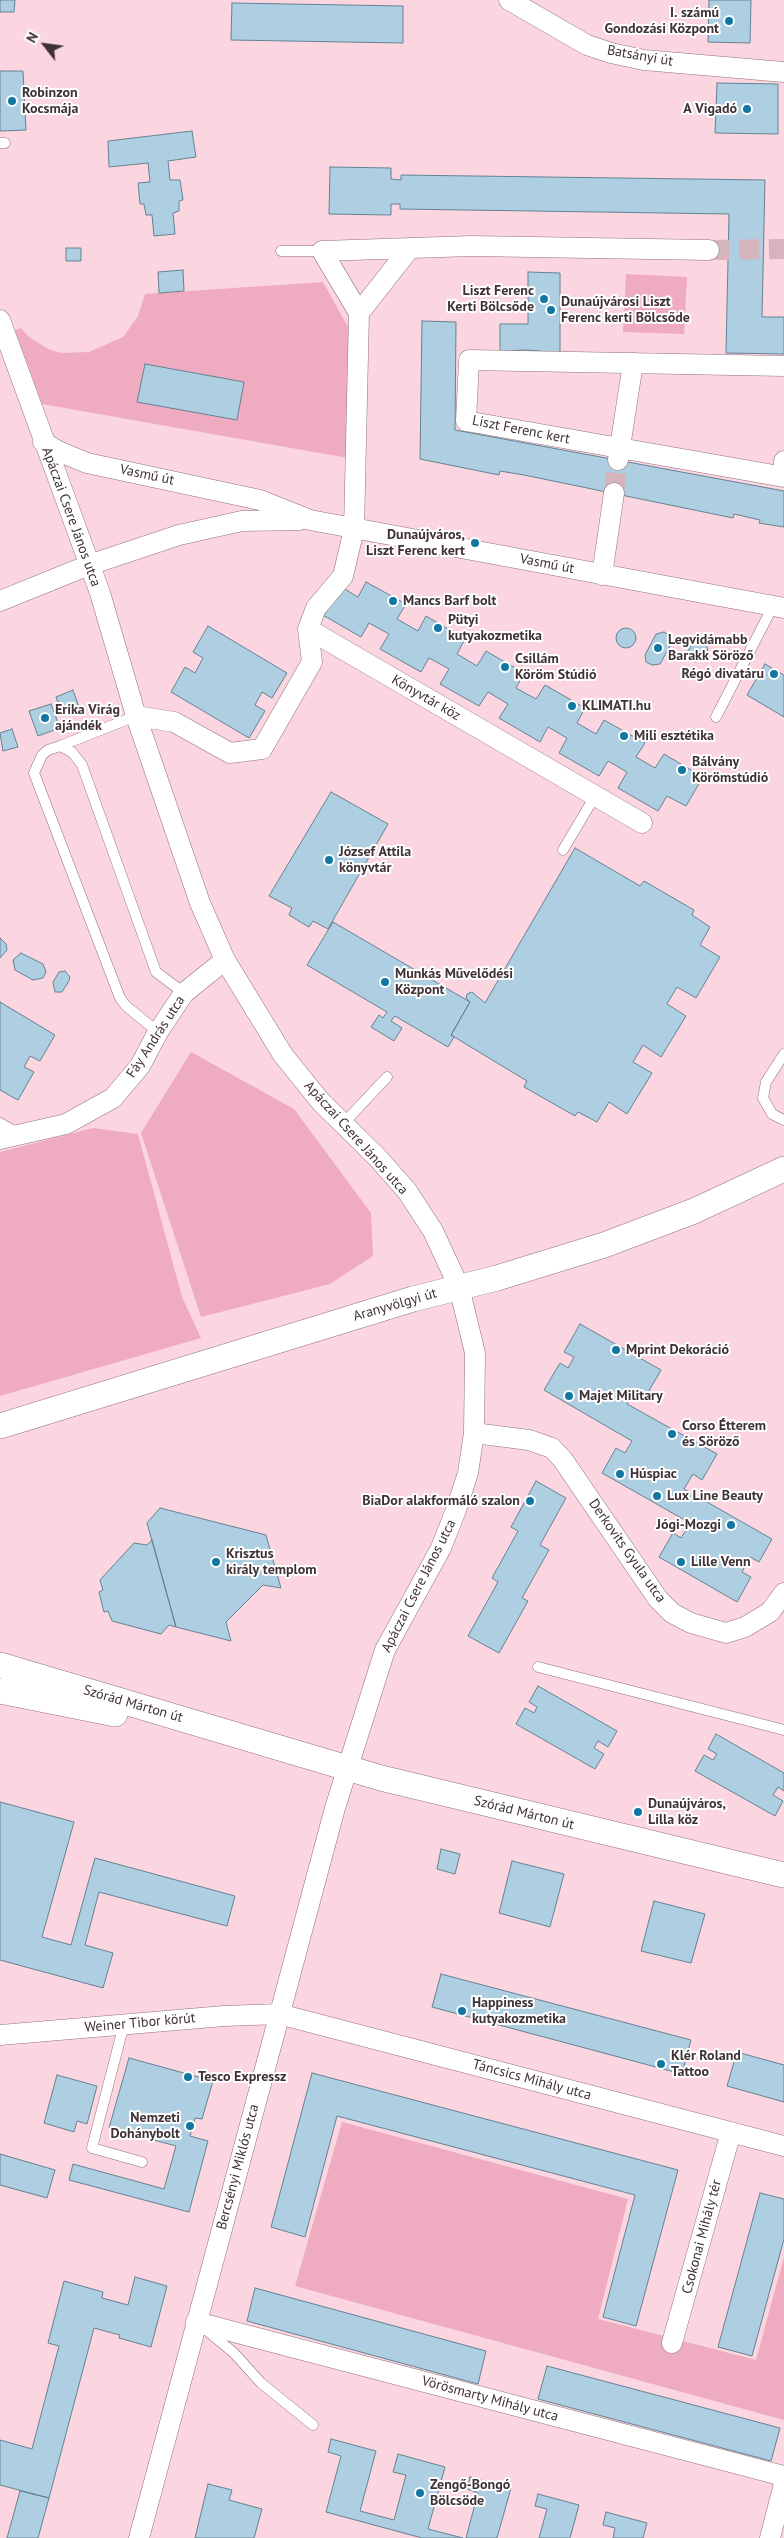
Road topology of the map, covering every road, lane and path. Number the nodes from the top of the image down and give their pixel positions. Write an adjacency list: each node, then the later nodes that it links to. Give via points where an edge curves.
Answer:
1 (509, 0): 2 (street, Batsányi út, via 587,45 611,53 644,60)
2 (784, 72)
3 (410, 248): 4 (street); 6 (street); 7 (street)
4 (709, 250)
5 (281, 251): 6 (lane)
6 (322, 251): 7 (street)
7 (359, 313): 16 (street)
8 (0, 320): 11 (street, Apáczai Csere János utca)
9 (633, 363): 10 (street, Liszt Ferenc kert); 12 (street); 12 (street, Liszt Ferenc kert, via 469,360 466,421)
10 (784, 366)
11 (43, 442): 15 (street, Vasmű út, via 87,463 260,500); 17 (street, Apáczai Csere János utca)
12 (619, 454): 13 (street, Liszt Ferenc kert, via 784,476)
13 (784, 461)
14 (614, 494): 18 (street)
15 (310, 520): 16 (street, Vasmű út); 17 (street, Vasmű út, via 242,521 179,534)
16 (354, 530): 18 (street, Vasmű út); 21 (street, via 343,576 316,608)
17 (90, 565): 19 (street, Vasmű út); 22 (street, Apáczai Csere János utca)
18 (602, 575): 20 (street, Vasmű út)
19 (0, 601)
20 (778, 607): 23 (lane)
21 (308, 629): 22 (street, via 312,662 262,749 230,753 174,722); 25 (street, Könyvtár köz)
22 (136, 716): 24 (lane); 28 (street, Apáczai Csere János utca, via 200,903)
23 (716, 717)
24 (60, 746): 29 (lane, via 72,752 82,765 156,972); 30 (lane, via 42,755 34,773 120,998)
25 (595, 796): 26 (street, Könyvtár köz); 27 (lane)
26 (642, 823)
27 (563, 850)
28 (226, 960): 29 (street, Fáy András utca); 35 (street, Apáczai Csere János utca, via 283,1055)
29 (184, 993): 30 (street, Fáy András utca)
30 (158, 1032): 36 (street, Fáy András utca, via 140,1066 113,1098 66,1124)
31 (784, 1054): 33 (lane, via 766,1082 763,1098 772,1114)
32 (387, 1077): 35 (lane)
33 (784, 1120)
34 (0, 1123): 36 (lane)
35 (343, 1124): 39 (street, Apáczai Csere János utca, via 407,1191 433,1232)
36 (21, 1135): 37 (street, Fáy András utca)
37 (0, 1139)
38 (784, 1169): 39 (street, Aranyvölgyi út, via 694,1211 604,1245)
39 (459, 1287): 40 (street, Aranyvölgyi út); 41 (street, Apáczai Csere János utca, via 475,1353)
40 (0, 1426)
41 (474, 1433): 42 (street, Derkovits Gyula utca, via 528,1440 552,1448 658,1599 672,1613 691,1624 726,1633 745,1627 770,1612); 48 (street, Apáczai Csere János utca, via 468,1473 456,1510 441,1548 385,1650)
42 (784, 1593)
43 (0, 1665): 47 (street, Szórád Márton út)
44 (538, 1667): 46 (lane)
45 (0, 1691): 47 (street, Szórád Márton út)
46 (784, 1730)
47 (267, 1743): 48 (street, Szórád Márton út)
48 (348, 1769): 49 (street, Szórád Márton út); 50 (street, Bercsényi Miklós utca)
49 (784, 1875)
50 (279, 2014): 51 (street, Weiner Tibor körút); 53 (street, Táncsics Mihály utca); 56 (street, Bercsényi Miklós utca)
51 (124, 2024): 52 (street, Weiner Tibor körút); 55 (lane, via 92,2148)
52 (0, 2035)
53 (731, 2132): 54 (street, Táncsics Mihály utca); 57 (street, Csokonai Mihály tér)
54 (784, 2146)
55 (142, 2162)
56 (196, 2322): 58 (lane, via 234,2353 261,2383); 59 (street, Vörösmarty Mihály utca); 61 (street, Bercsényi Miklós utca)
57 (672, 2343)
58 (313, 2425)
59 (784, 2476)
60 (784, 2484): 62 (street)
61 (139, 2538)
62 (770, 2538)

